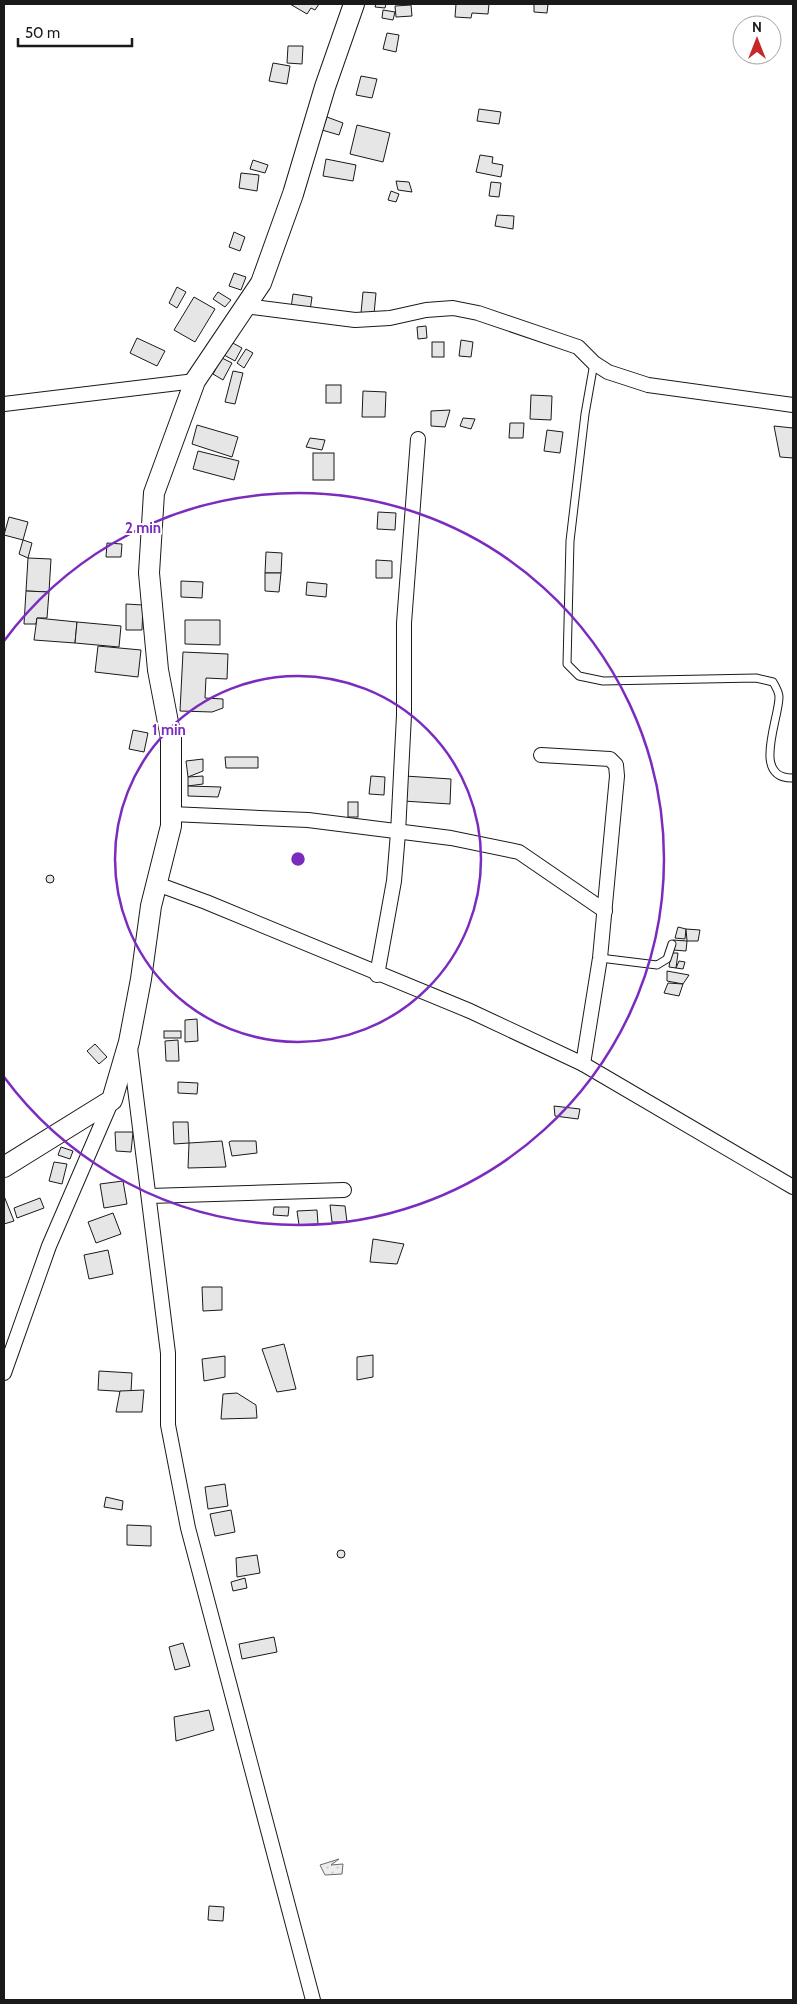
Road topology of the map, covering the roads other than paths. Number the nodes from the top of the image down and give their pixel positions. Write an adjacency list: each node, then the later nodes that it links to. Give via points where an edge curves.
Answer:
1 (354, 4): 2 (street, via 261,283)
2 (245, 306): 3 (street, via 355,320 452,308 478,313 578,347); 4 (street)
3 (594, 363): 6 (street, via 608,372 648,385); 9 (lane, via 570,542 568,664 579,676 603,680 756,678 773,682 780,694 769,758 773,771 784,779)
4 (195, 381): 5 (street); 10 (street, via 154,493 149,564 158,670 171,738)
5 (4, 404)
6 (793, 405)
7 (418, 439): 11 (street, via 404,623 404,716)
8 (541, 754): 13 (street, via 610,759 616,765)
9 (793, 778)
10 (171, 814): 11 (street, via 308,820); 12 (street, via 171,826)
11 (398, 832): 13 (street, via 451,838 519,852); 16 (street, via 394,881)
12 (156, 884): 16 (street); 17 (street)
13 (605, 911): 15 (street)
14 (672, 944): 15 (lane, via 667,959 657,965)
15 (600, 958): 18 (street)
16 (377, 975): 18 (street, via 470,1011)
17 (129, 1042): 19 (street); 23 (street)
18 (583, 1064): 21 (street)
19 (112, 1100): 20 (street); 24 (street, via 49,1246)
20 (4, 1167)
21 (793, 1187)
22 (344, 1190): 23 (street)
23 (150, 1196): 25 (street, via 168,1352 168,1426 188,1528)
24 (4, 1374)
25 (313, 2000)

